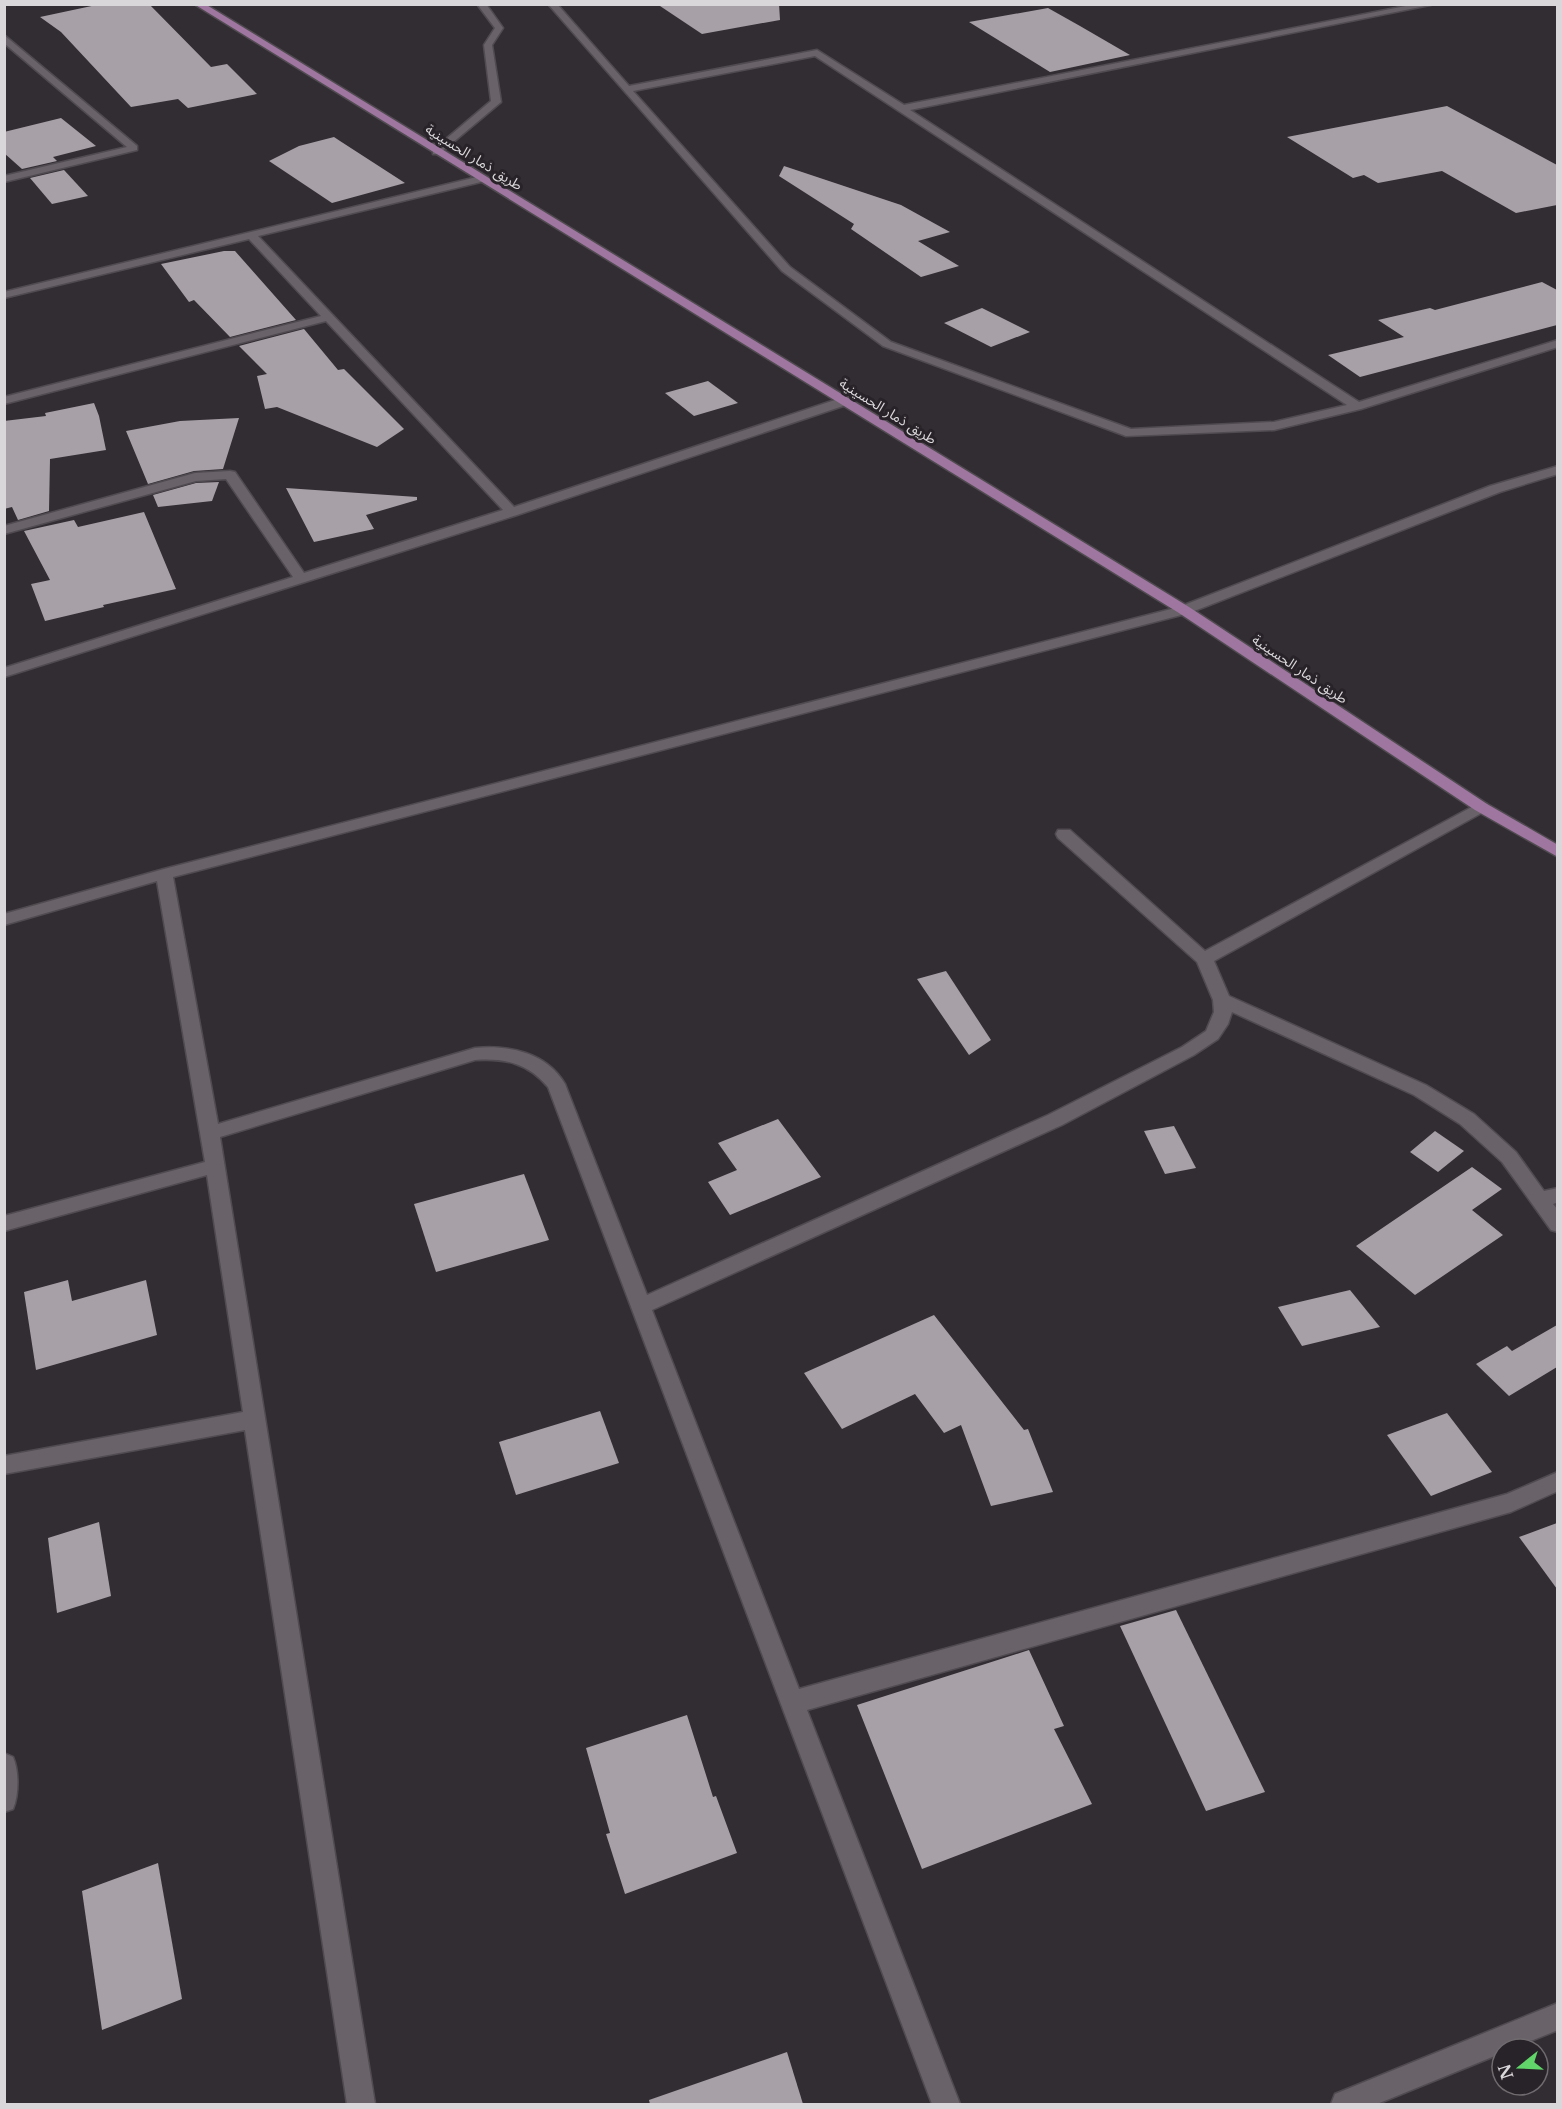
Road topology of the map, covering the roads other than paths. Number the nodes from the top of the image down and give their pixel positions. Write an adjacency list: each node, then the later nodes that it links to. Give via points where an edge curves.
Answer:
1 (198, 4): 8 (main road, طريق ذمار الحسينية)
2 (481, 4): 8 (street, via 499,28 488,45 496,102)
3 (552, 4): 6 (street)
4 (1431, 4): 7 (street)
5 (4, 38): 9 (street, via 134,148)
6 (627, 89): 7 (street, via 817,52); 17 (street, via 786,269 887,344 1130,433 1274,426)
7 (900, 109): 17 (street)
8 (436, 152): 10 (main road, طريق ذمار الحسينية)
9 (4, 179)
10 (481, 179): 11 (street); 16 (main road, طريق ذمار الحسينية)
11 (250, 234): 12 (street); 13 (street)
12 (4, 295)
13 (328, 317): 15 (street); 19 (street)
14 (1557, 343): 17 (street)
15 (4, 401)
16 (845, 401): 19 (street); 22 (main road, طريق ذمار الحسينية)
17 (1357, 406)
18 (1557, 470): 22 (street, via 1495,489)
19 (512, 512): 21 (street)
20 (4, 530): 21 (street, via 195,477 230,476)
21 (301, 579): 23 (street)
22 (1184, 610): 24 (main road, طريق ذمار الحسينية); 27 (street)
23 (4, 673)
24 (1481, 807): 26 (main road, طريق ذمار الحسينية); 29 (street)
25 (1064, 834): 29 (street)
26 (1557, 852)
27 (164, 874): 28 (street); 31 (street)
28 (4, 920)
29 (1204, 959): 30 (street)
30 (1222, 1000): 33 (street, via 1444,1104 1467,1119); 36 (street, via 1220,1024 1212,1035 1188,1052 1055,1120)
31 (210, 1133): 32 (street); 36 (street, via 474,1054 509,1053 525,1058 538,1064 556,1084)
32 (215, 1166): 34 (street); 37 (street)
33 (1549, 1197): 35 (street)
34 (4, 1224)
35 (1557, 1225)
36 (641, 1306): 40 (street)
37 (255, 1419): 38 (street); 44 (street)
38 (4, 1465)
39 (1557, 1481): 40 (street, via 1511,1502)
40 (791, 1703): 45 (street)
41 (4, 1765): 42 (street)
42 (4, 1800)
43 (1557, 2016): 46 (street)
44 (361, 2104)
45 (946, 2104)
46 (1345, 2104)

